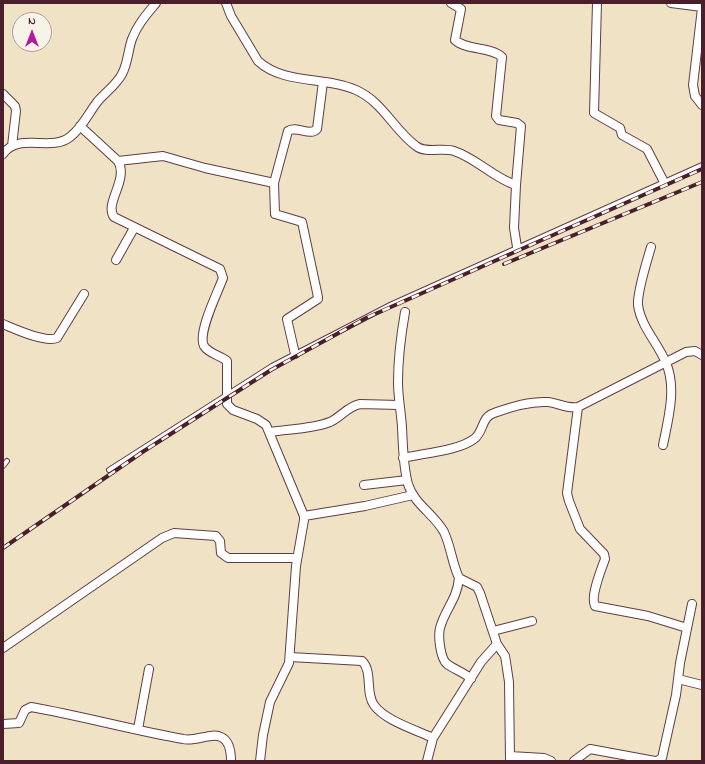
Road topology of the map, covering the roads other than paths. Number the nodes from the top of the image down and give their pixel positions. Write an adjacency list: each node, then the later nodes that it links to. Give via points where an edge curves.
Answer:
1 (156, 3): 10 (street, via 132,39 122,74)
2 (226, 3): 7 (street, via 231,16 263,66 292,77)
3 (451, 3): 17 (street, via 461,9 455,40 502,57 496,116 499,120 517,123 520,126)
4 (597, 3): 15 (street, via 594,113 620,128 622,135 647,149)
5 (671, 3): 6 (street)
6 (702, 8): 9 (street, via 693,85 695,96)
7 (323, 82): 16 (street, via 317,129 312,132 293,129 288,131); 17 (street, via 365,95 419,148 454,151)
8 (3, 94): 11 (street, via 16,110)
9 (702, 106)
10 (80, 126): 11 (street, via 66,140 17,143); 13 (street)
11 (12, 146): 12 (street)
12 (3, 154)
13 (118, 161): 16 (street, via 163,156); 18 (street, via 121,171 120,182 111,213)
14 (702, 165): 15 (lane)
15 (664, 182): 19 (lane)
16 (274, 183): 25 (street, via 275,214 302,222 318,297 287,319)
17 (516, 185): 19 (street, via 514,228)
18 (134, 228): 21 (street); 28 (street, via 220,269 223,274 203,329 202,340 209,352 227,361)
19 (517, 248): 25 (lane, via 392,304)
20 (651, 248): 27 (street, via 638,305 644,324)
21 (116, 260)
22 (84, 294): 24 (street, via 57,338 53,340)
23 (405, 312): 29 (street, via 399,361)
24 (3, 324)
25 (295, 354): 28 (lane)
26 (702, 355): 27 (street, via 690,351)
27 (666, 363): 30 (street); 32 (street, via 670,396)
28 (227, 394): 31 (street, via 227,404 233,410 257,419 266,425); 36 (lane)
29 (399, 405): 31 (street, via 355,405 324,424); 33 (street)
30 (578, 407): 33 (street, via 544,402 494,413 488,415 478,435 470,442); 45 (street, via 567,493 580,530 604,554 605,559 593,597 594,603 596,606 648,616)
31 (270, 432): 40 (street)
32 (663, 445)
33 (404, 458): 37 (street)
34 (7, 461): 35 (lane)
35 (3, 466)
36 (109, 470)
37 (407, 480): 38 (street); 39 (street)
38 (364, 485)
39 (413, 495): 40 (street); 42 (street, via 433,516 443,532)
40 (304, 516): 41 (street)
41 (297, 558): 48 (street, via 228,558 221,553 220,541 216,536 174,533 162,538); 49 (street)
42 (459, 578): 46 (street, via 477,587); 51 (street, via 457,594 442,623 439,635 443,659)
43 (692, 604): 45 (street)
44 (532, 621): 46 (street)
45 (687, 628): 52 (street)
46 (493, 631): 47 (street)
47 (497, 644): 51 (street, via 481,662); 57 (street, via 505,656 507,669)
48 (3, 648)
49 (290, 657): 56 (street, via 362,661 374,705 386,716); 59 (street, via 270,702)
50 (149, 669): 55 (street)
51 (471, 679): 56 (street)
52 (678, 679): 53 (street); 63 (street, via 662,758)
53 (702, 685)
54 (3, 724): 55 (street, via 19,723 25,710 31,706)
55 (138, 729): 58 (street, via 185,740 221,736 230,749)
56 (433, 738): 60 (street)
57 (510, 758): 61 (street, via 544,758)
58 (231, 761)
59 (260, 761)
60 (427, 761)
61 (551, 761)
62 (574, 761): 63 (street, via 590,749)
63 (656, 761)

